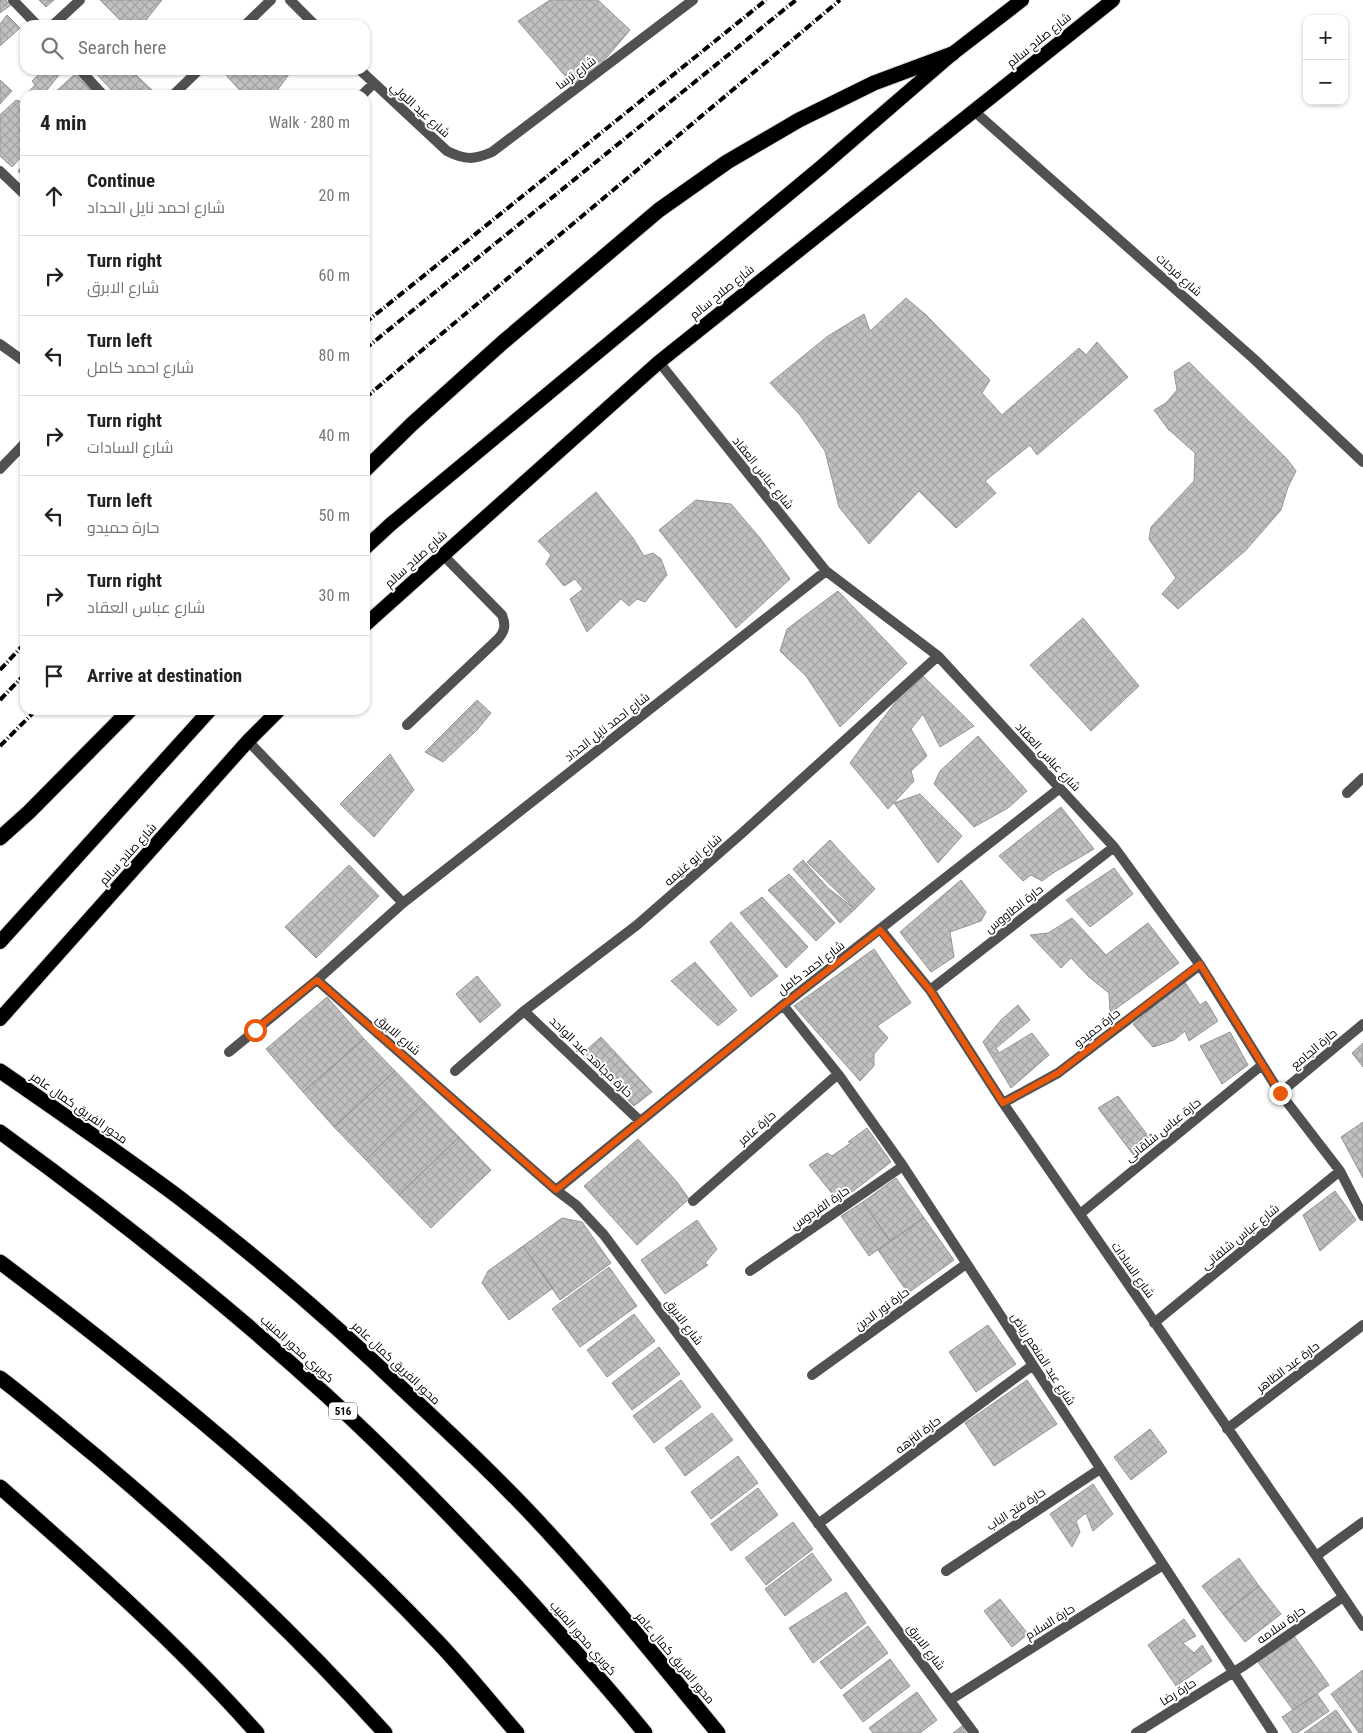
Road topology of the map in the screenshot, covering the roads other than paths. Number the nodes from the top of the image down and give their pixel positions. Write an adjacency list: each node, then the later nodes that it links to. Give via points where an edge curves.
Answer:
1 (13, 0): 8 (street)
2 (80, 0): 9 (street)
3 (271, 0): 10 (street)
4 (290, 0): 11 (street)
5 (692, 0): 21 (street, شارع ترسا, via 492,152)
6 (1022, 0): 12 (highway)
7 (1113, 0): 20 (highway, شارع صلاح سالم)
8 (32, 20)
9 (58, 20)
10 (250, 20)
11 (310, 20)
12 (952, 54): 29 (highway, via 874,83 799,120 735,157 659,210 495,349); 31 (highway)
13 (85, 75): 17 (street)
14 (194, 75): 18 (street)
15 (365, 75): 16 (street, شارع عيد اللولي)
16 (373, 84): 19 (street); 21 (street, شارع عيد اللولي, via 447,151 458,157)
17 (98, 90)
18 (178, 90)
19 (367, 90)
20 (974, 111): 26 (highway, شارع صلاح سالم); 28 (street, شارع فرحات, via 1254,359)
21 (470, 158)
22 (0, 171): 23 (street)
23 (20, 190)
24 (0, 344): 25 (street)
25 (20, 358)
26 (659, 362): 32 (highway, شارع صلاح سالم); 33 (street, شارع عباس العقاد)
27 (20, 448): 30 (street)
28 (1363, 462)
29 (370, 465)
30 (0, 469)
31 (370, 543)
32 (443, 555): 34 (highway, شارع صلاح سالم); 39 (street, via 502,615 504,632)
33 (826, 571): 35 (street, شارع عباس العقاد); 46 (street, شارع احمد نايل الحداد)
34 (370, 621)
35 (938, 656): 42 (street, شارع عباس العقاد); 53 (street, شارع ابو غنيمه, via 637,926)
36 (125, 715): 44 (highway)
37 (205, 715): 48 (highway)
38 (274, 715): 40 (highway, شارع صلاح سالم)
39 (407, 725)
40 (248, 741): 46 (street); 54 (highway, شارع صلاح سالم)
41 (1363, 778): 43 (street)
42 (1060, 788): 45 (street, شارع عباس العقاد); 47 (street, شارع احمد كامل)
43 (1347, 793)
44 (0, 838)
45 (1114, 847): 49 (street, شارع عباس العقاد); 51 (street, حارة الطاووس)
46 (403, 903): 50 (street, شارع احمد نايل الحداد)
47 (880, 930): 51 (street, شارع السادات); 52 (street, شارع احمد كامل)
48 (0, 942)
49 (1200, 964): 57 (street, شارع عباس العقاد); 62 (street, حارة حميدو, via 1058,1073)
50 (317, 980): 56 (street, شارع احمد نايل الحداد); 67 (street, شارع الابرق)
51 (930, 990): 62 (street, شارع السادات)
52 (783, 1005): 60 (street, شارع عبد المنعم رياض); 63 (street, شارع احمد كامل)
53 (524, 1011): 58 (street, شارع ابو غنيمه); 63 (street, حارة مجاهد عبد الواحد)
54 (0, 1019)
55 (1363, 1024): 61 (street, حارة الجامع)
56 (229, 1052)
57 (1262, 1065): 61 (street, شارع عباس العقاد); 70 (street, حارة عباس شلقانى)
58 (456, 1071)
59 (0, 1072): 95 (highway, محور الفريق كمال عامر, via 182,1200 366,1354 546,1530)
60 (838, 1074): 65 (street, شارع عبد المنعم رياض); 68 (street, حارة عامر)
61 (1280, 1093): 66 (street, شارع عباس العقاد)
62 (1003, 1103): 70 (street, شارع السادات)
63 (640, 1121): 67 (street, شارع احمد كامل)
64 (0, 1132): 94 (highway, كوبري محور المنيب / 516, via 167,1259 326,1395 485,1552)
65 (903, 1166): 72 (street, شارع عبد المنعم رياض); 73 (street, حارة الفردوس)
66 (1340, 1172): 69 (street, شارع عباس العقاد); 74 (street, شارع عباس شلقانى)
67 (556, 1190): 83 (street, شارع الابرق, via 576,1205 604,1235)
68 (693, 1201)
69 (1362, 1210)
70 (1080, 1214): 74 (street, شارع السادات)
71 (0, 1262): 93 (highway, via 205,1424 329,1534 436,1640)
72 (966, 1264): 76 (street, شارع عبد المنعم رياض); 77 (street, حارة نور الدين)
73 (750, 1271)
74 (1154, 1322): 79 (street, شارع السادات)
75 (1363, 1325): 79 (street, حارة عبد الظاهر)
76 (1033, 1365): 80 (street, شارع عبد المنعم رياض); 83 (street, حارة النزهه)
77 (812, 1375)
78 (0, 1378): 92 (highway, via 141,1494 259,1602)
79 (1228, 1429): 84 (street, شارع السادات)
80 (1100, 1469): 85 (street, شارع عبد المنعم رياض); 86 (street, حارة فتح الباب)
81 (0, 1487): 91 (highway, via 106,1581)
82 (1363, 1522): 84 (street)
83 (818, 1524): 90 (street, شارع الابرق)
84 (1316, 1556): 87 (street, شارع السادات)
85 (1163, 1565): 89 (street, شارع عبد المنعم رياض); 90 (street, حارة السلام)
86 (946, 1570)
87 (1343, 1597): 88 (street, شارع السادات); 89 (street, حارة سلامه)
88 (1363, 1626)
89 (1233, 1673): 97 (street, حارة رضا); 98 (street, شارع عبد المنعم رياض)
90 (950, 1700): 96 (street, شارع الابرق)
91 (257, 1733)
92 (385, 1733)
93 (517, 1733)
94 (645, 1733)
95 (718, 1733)
96 (974, 1733)
97 (1136, 1733)
98 (1273, 1733)

